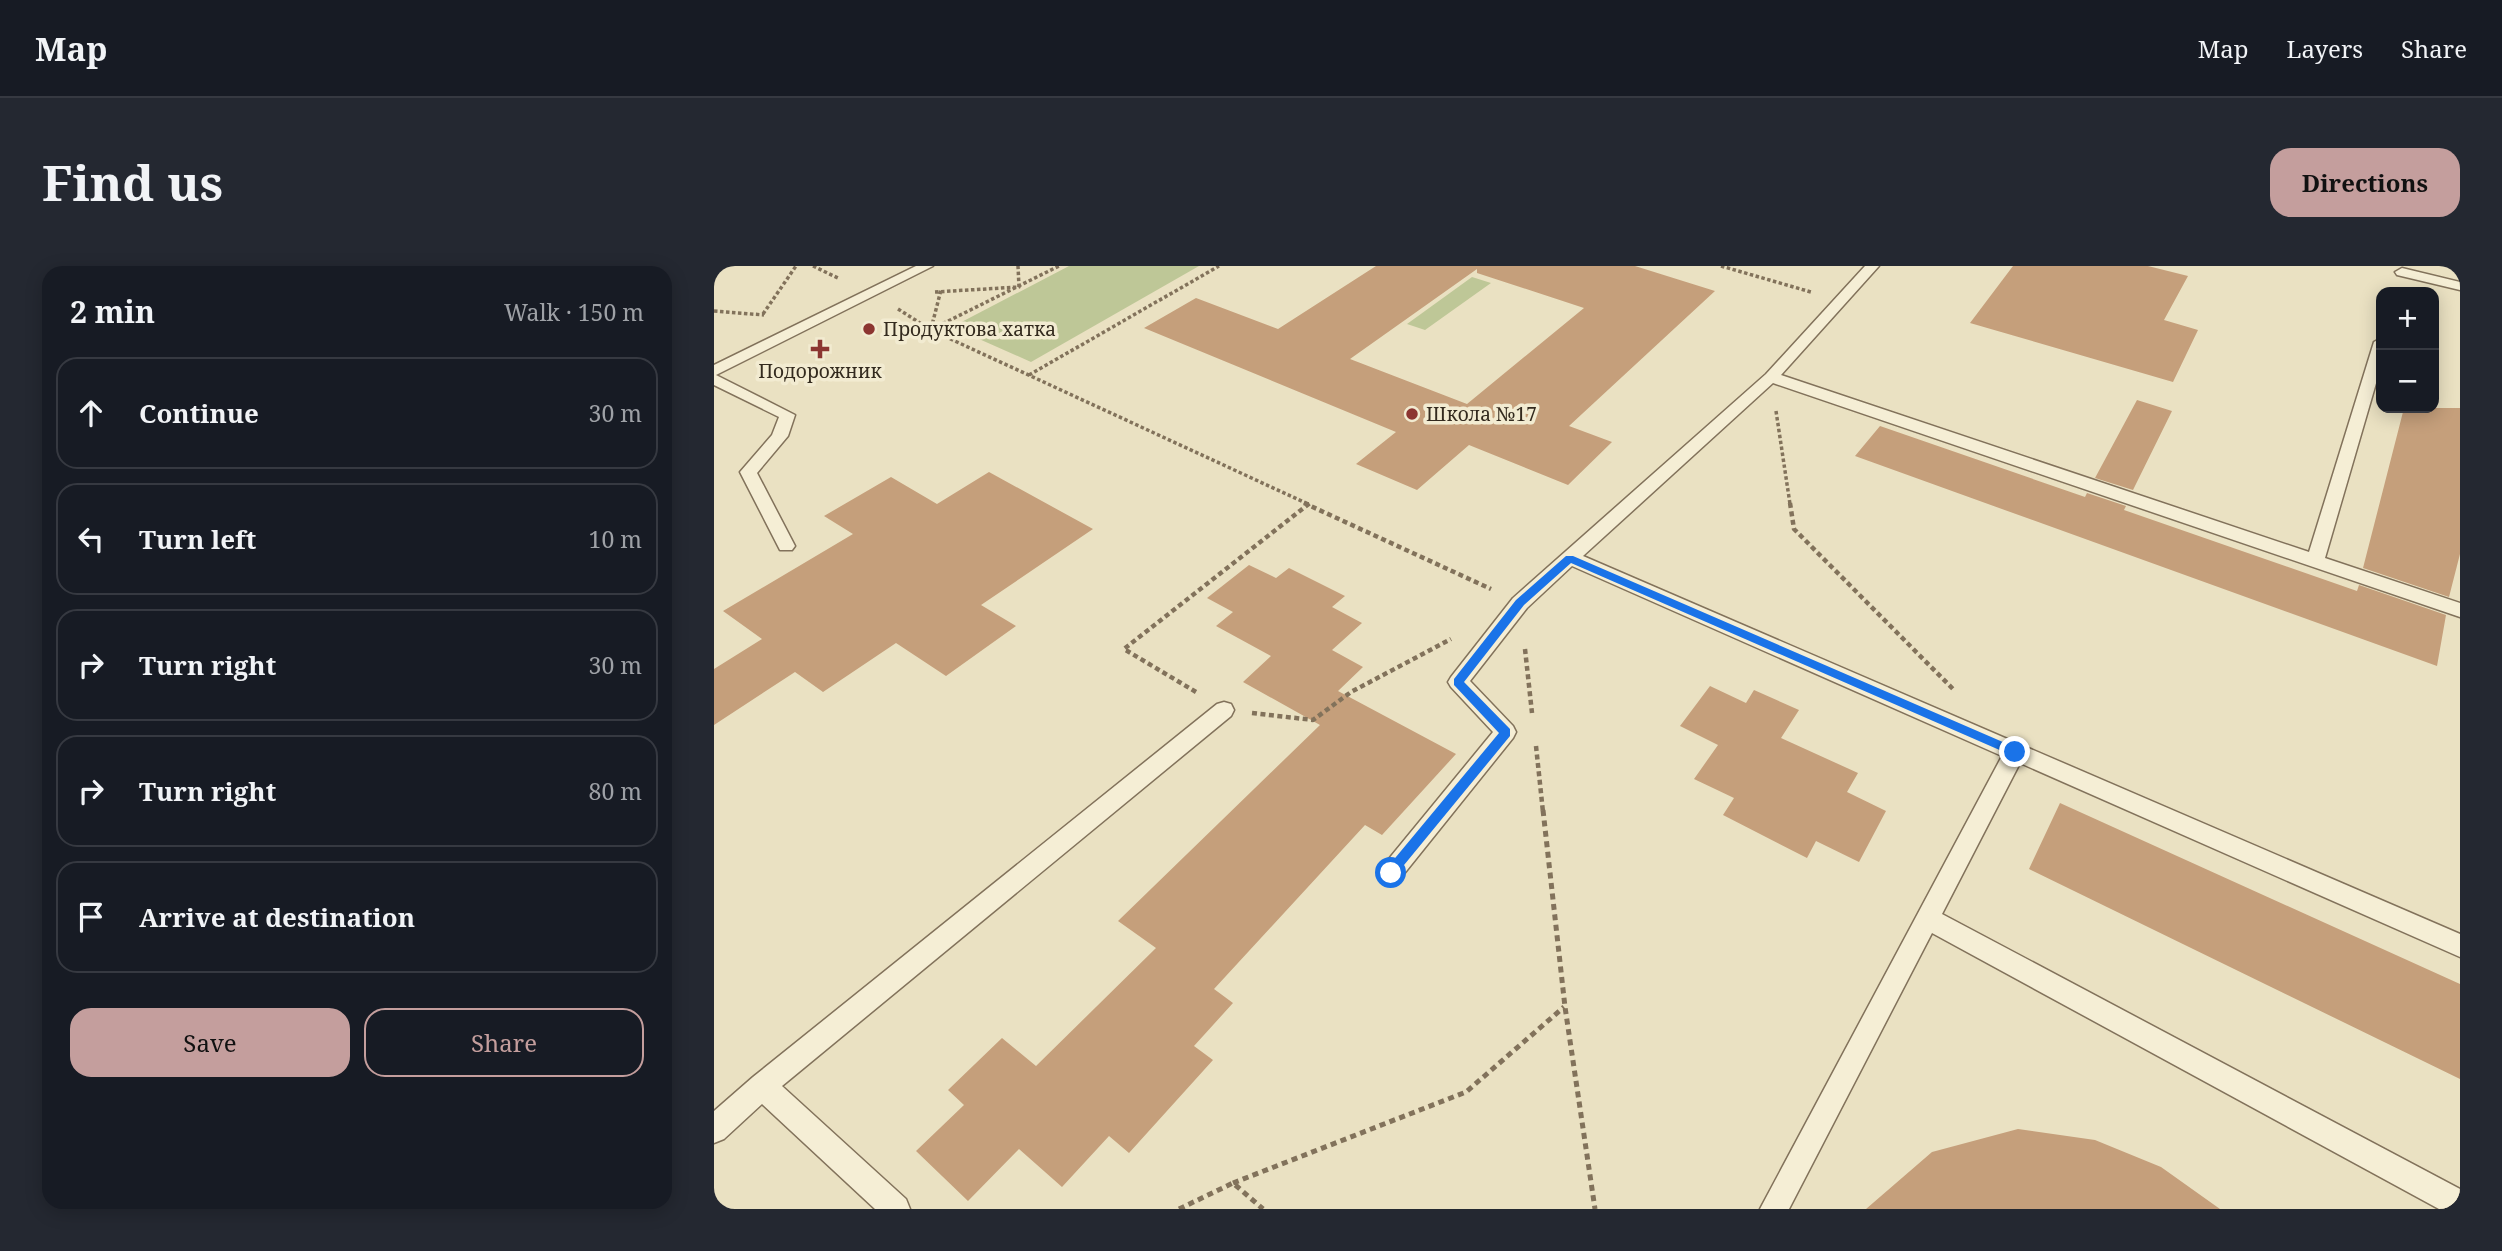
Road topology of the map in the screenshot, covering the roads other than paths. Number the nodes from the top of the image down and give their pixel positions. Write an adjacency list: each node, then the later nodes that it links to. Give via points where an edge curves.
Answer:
1 (926, 266): 6 (lane)
2 (1872, 266): 7 (lane)
3 (2402, 274): 4 (lane)
4 (2460, 285)
5 (2379, 350): 11 (lane)
6 (714, 371)
7 (1771, 377): 10 (lane); 11 (lane)
8 (714, 379): 9 (lane, via 787,415 780,436 748,472)
9 (786, 546)
10 (1570, 558): 14 (lane); 15 (lane, via 1520,603 1458,682 1506,732)
11 (2315, 561): 12 (lane)
12 (2460, 610)
13 (1224, 710): 18 (lane)
14 (2015, 752): 16 (lane); 17 (lane)
15 (1391, 873)
16 (1929, 919): 20 (lane); 22 (lane)
17 (2460, 946)
18 (762, 1086): 19 (lane); 21 (lane)
19 (714, 1129)
20 (2460, 1205)
21 (896, 1209)
22 (1774, 1209)

